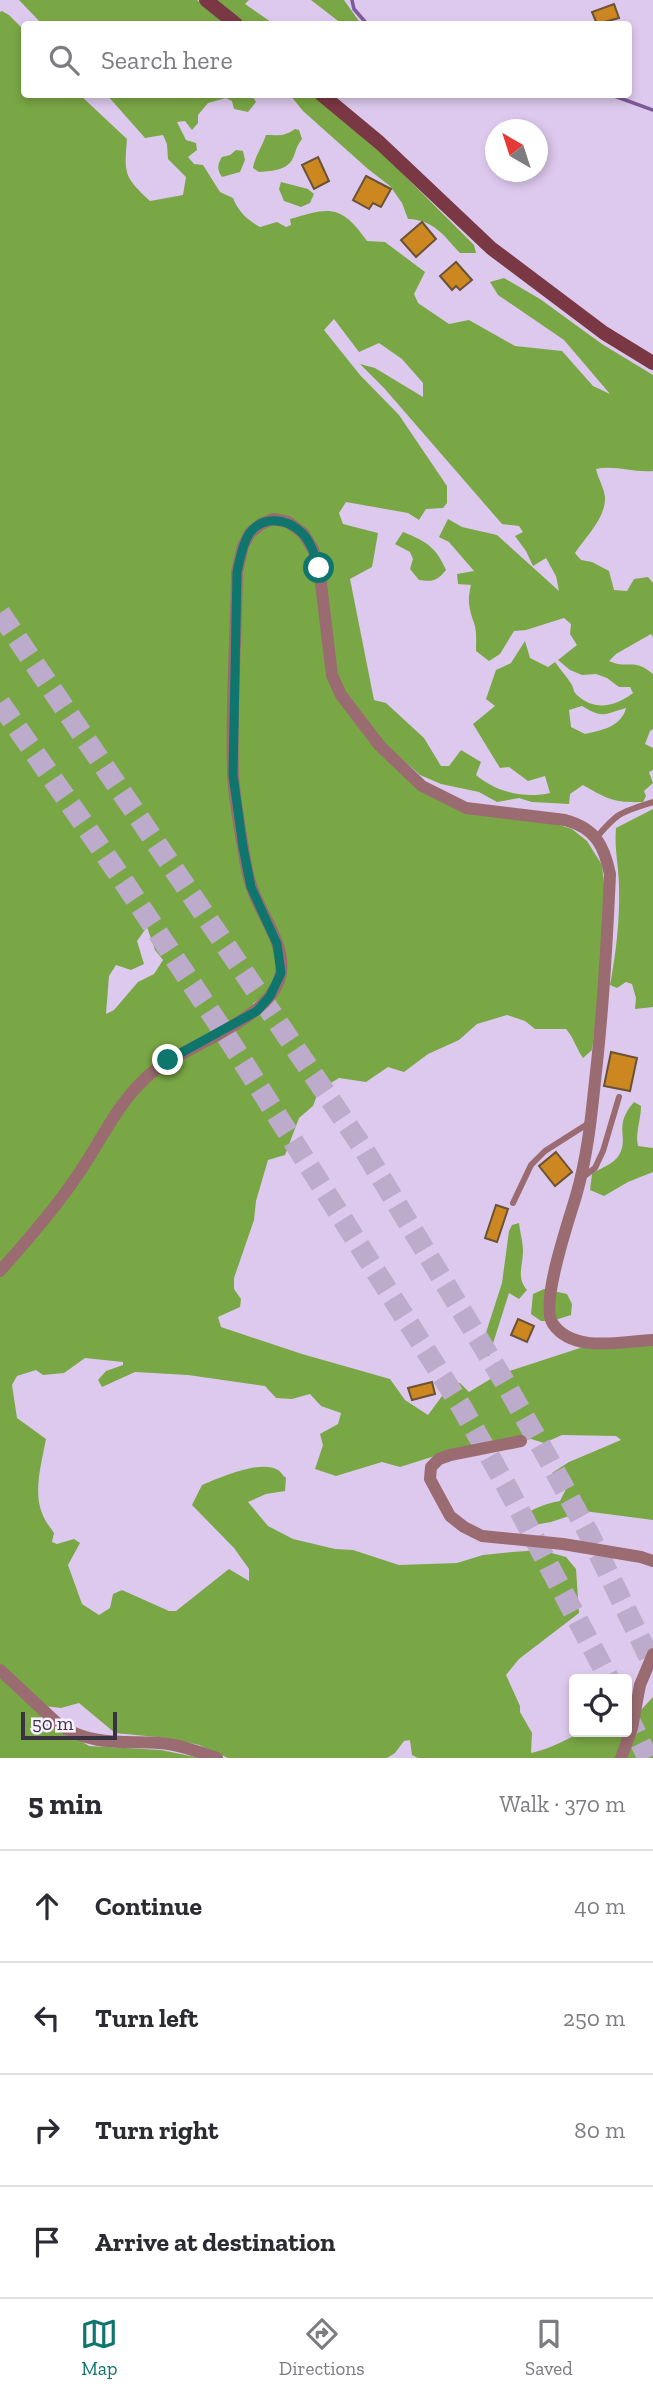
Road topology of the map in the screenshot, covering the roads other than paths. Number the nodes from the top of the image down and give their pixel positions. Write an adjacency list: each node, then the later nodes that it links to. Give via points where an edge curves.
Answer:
1 (206, 0): 2 (main road)
2 (232, 21)
3 (326, 98): 4 (main road, via 491,248 604,333)
4 (653, 363)
5 (653, 802): 6 (lane, via 615,816)
6 (596, 838): 8 (street, via 606,854 610,874 604,999); 11 (street, via 580,824 466,808 422,786 380,746 341,695 332,675 313,549 303,533 288,522 273,519 261,524 243,546 237,572 233,775 251,887 281,959 278,984 257,1011 168,1060 136,1086 77,1176)
7 (619, 1097): 9 (lane, via 603,1151 595,1168)
8 (591, 1122): 9 (street); 10 (lane, via 531,1165)
9 (581, 1178): 12 (street, via 554,1277 548,1306 551,1322 572,1339 596,1343)
10 (513, 1203)
11 (0, 1271)
12 (653, 1340)
13 (521, 1441): 14 (street, via 450,1455 431,1467 430,1479 450,1516 482,1536 563,1544)
14 (653, 1561)
15 (653, 1654): 18 (street)
16 (0, 1670): 17 (street, via 70,1732 119,1744 161,1743)
17 (218, 1758)
18 (621, 1758)

